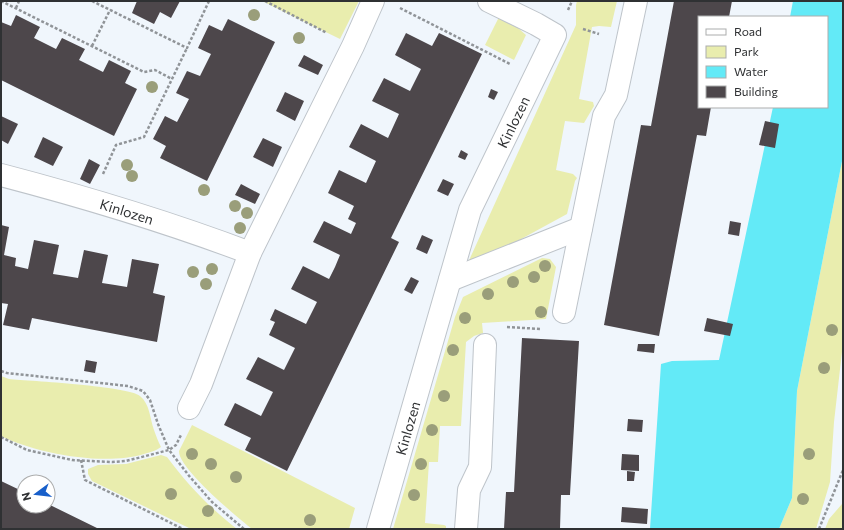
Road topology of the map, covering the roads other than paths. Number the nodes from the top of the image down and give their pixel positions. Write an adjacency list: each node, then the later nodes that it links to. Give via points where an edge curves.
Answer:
1 (373, 1): 6 (street)
2 (490, 1): 7 (street, Kinlozen, via 555,35 470,210)
3 (636, 1): 5 (street, via 616,95 604,116)
4 (1, 175): 6 (street, Kinlozen, via 174,225)
5 (581, 228): 7 (street); 8 (street)
6 (250, 253): 10 (street, via 201,384)
7 (450, 280): 11 (street, Kinlozen)
8 (564, 312)
9 (485, 345): 12 (street, via 480,468 469,490)
10 (189, 408)
11 (378, 529)
12 (466, 529)

